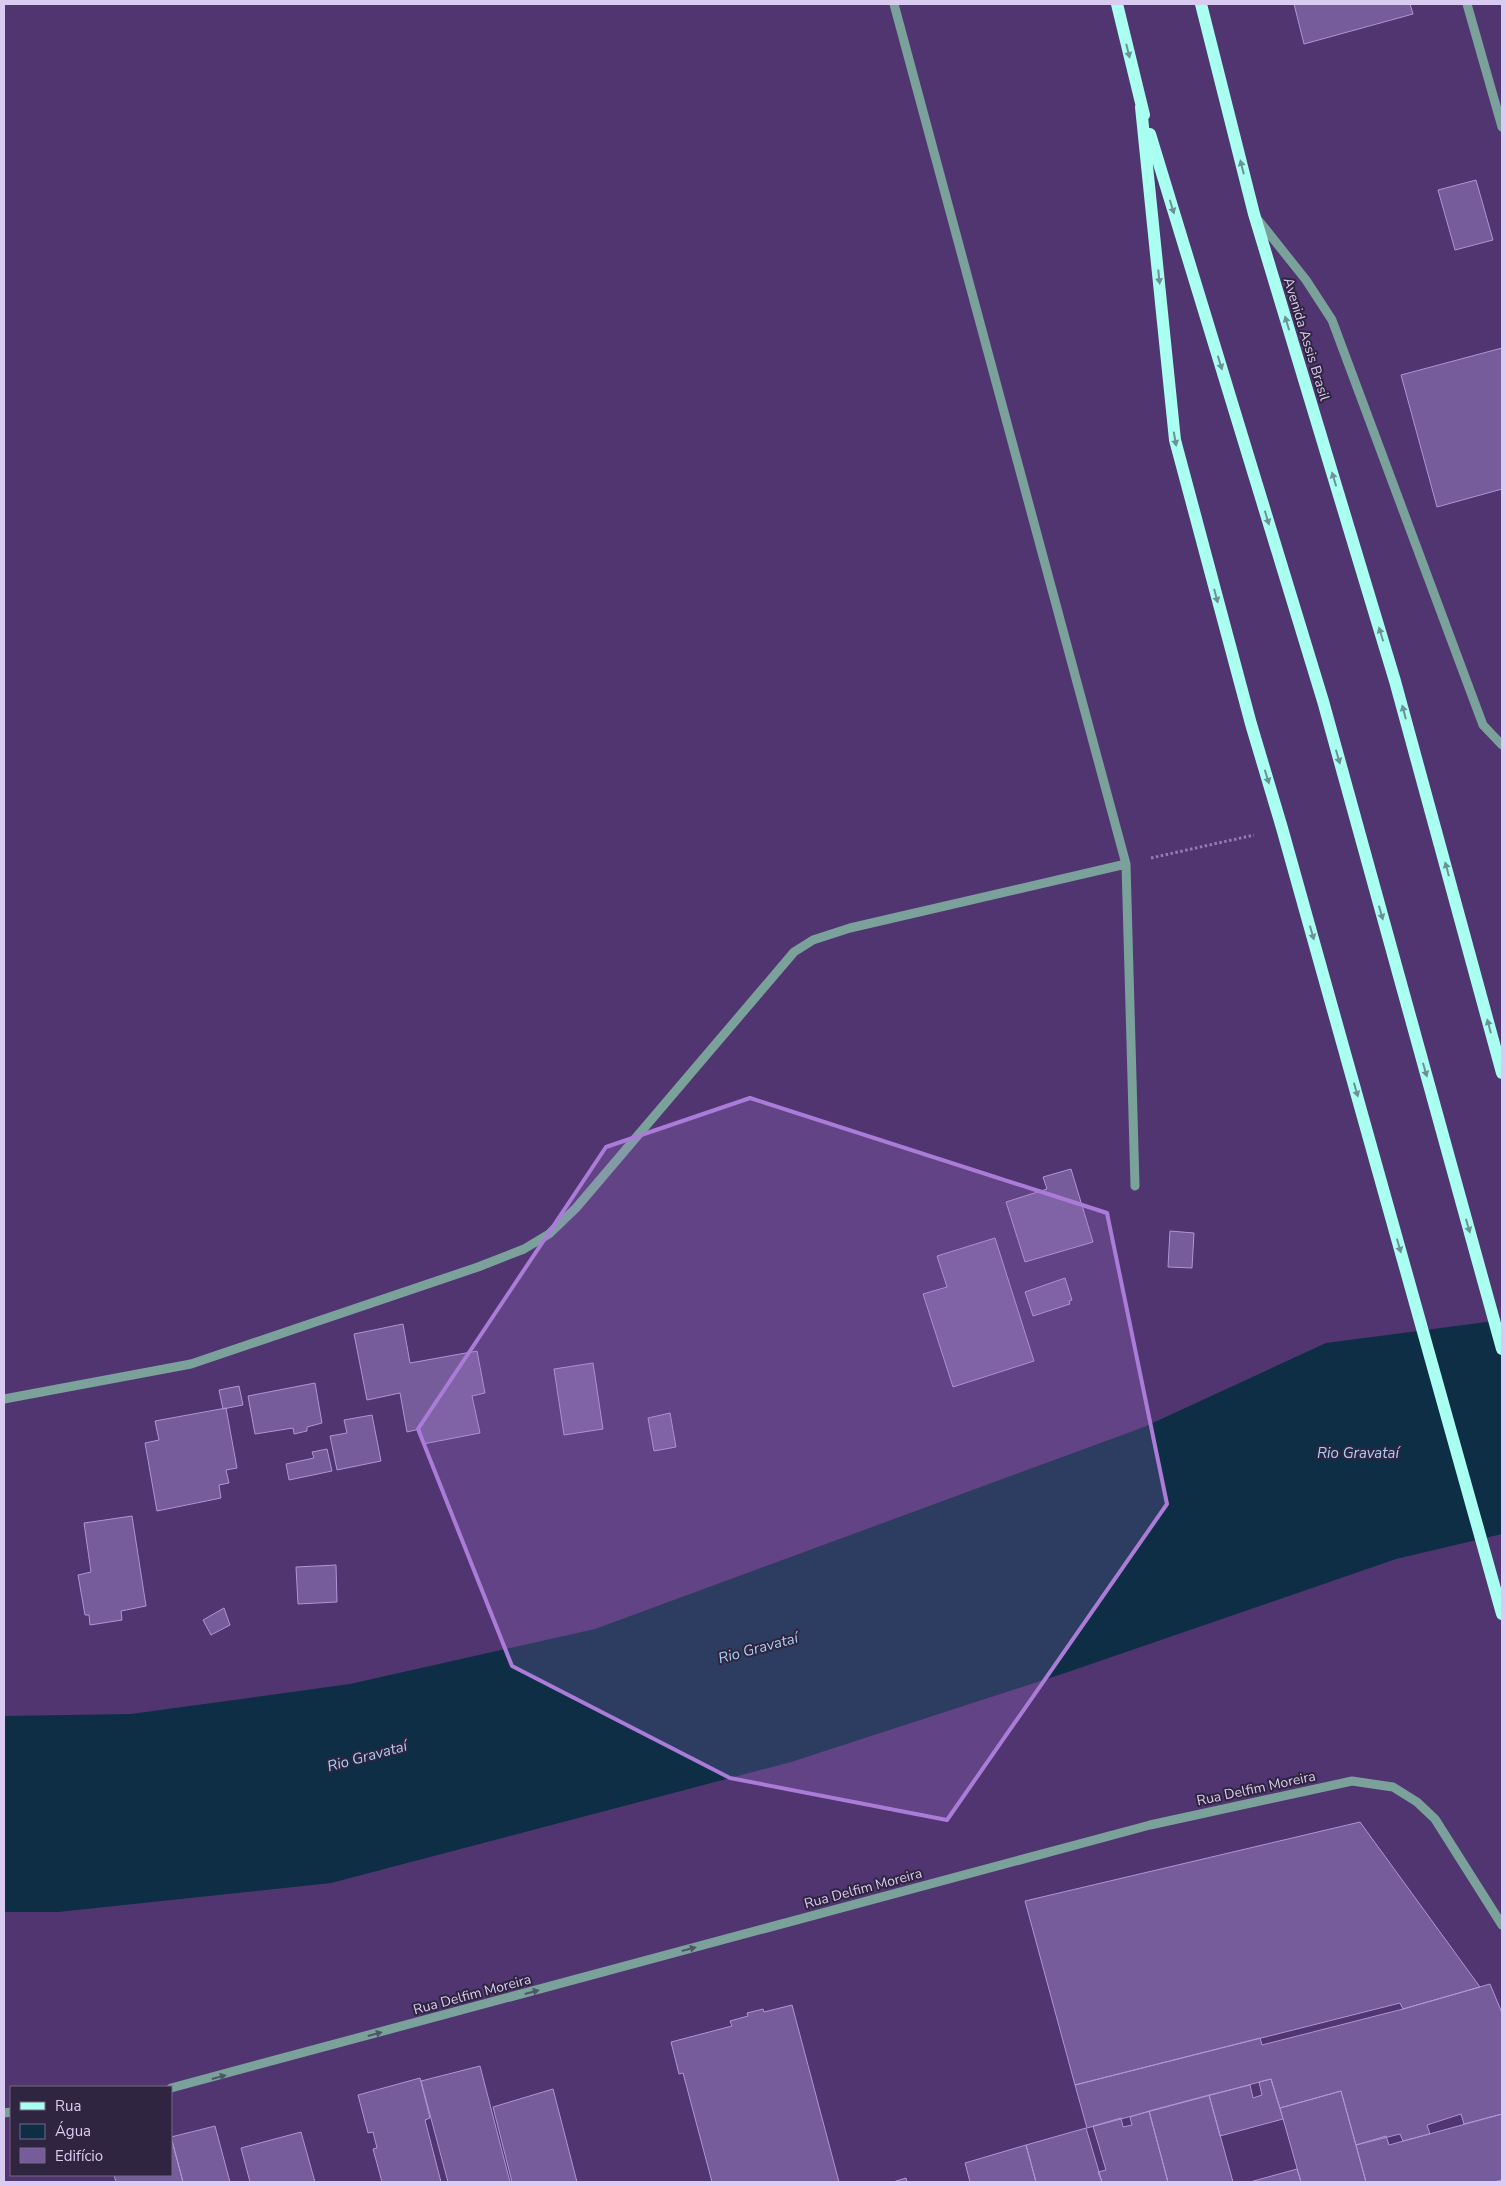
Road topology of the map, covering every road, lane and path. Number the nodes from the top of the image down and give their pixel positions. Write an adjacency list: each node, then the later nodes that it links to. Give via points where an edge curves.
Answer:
1 (894, 4): 10 (street)
2 (1116, 4): 5 (main road, one-way to 5)
3 (1200, 4): 7 (main road, Avenida Assis Brasil, one-way to 3)
4 (1467, 4): 6 (street)
5 (1141, 107): 13 (main road, one-way to 13, via 1325,710); 15 (main road, one-way to 15, via 1175,440 1253,731)
6 (1502, 127)
7 (1254, 214): 8 (street, via 1306,280 1332,320 1483,725); 11 (main road, Avenida Assis Brasil, one-way to 7, via 1395,681)
8 (1502, 745)
9 (1248, 837): 10 (path)
10 (1126, 864): 12 (street); 14 (street, via 850,928 813,940 794,952 576,1208 549,1234 524,1248 478,1267 191,1364)
11 (1502, 1073)
12 (1135, 1186)
13 (1502, 1349)
14 (4, 1399)
15 (1502, 1614)
16 (1502, 1925): 17 (street, Rua Delfim Moreira, one-way to 16, via 1150,1824 1352,1781 1393,1787 1417,1802 1435,1819)
17 (172, 2088)

